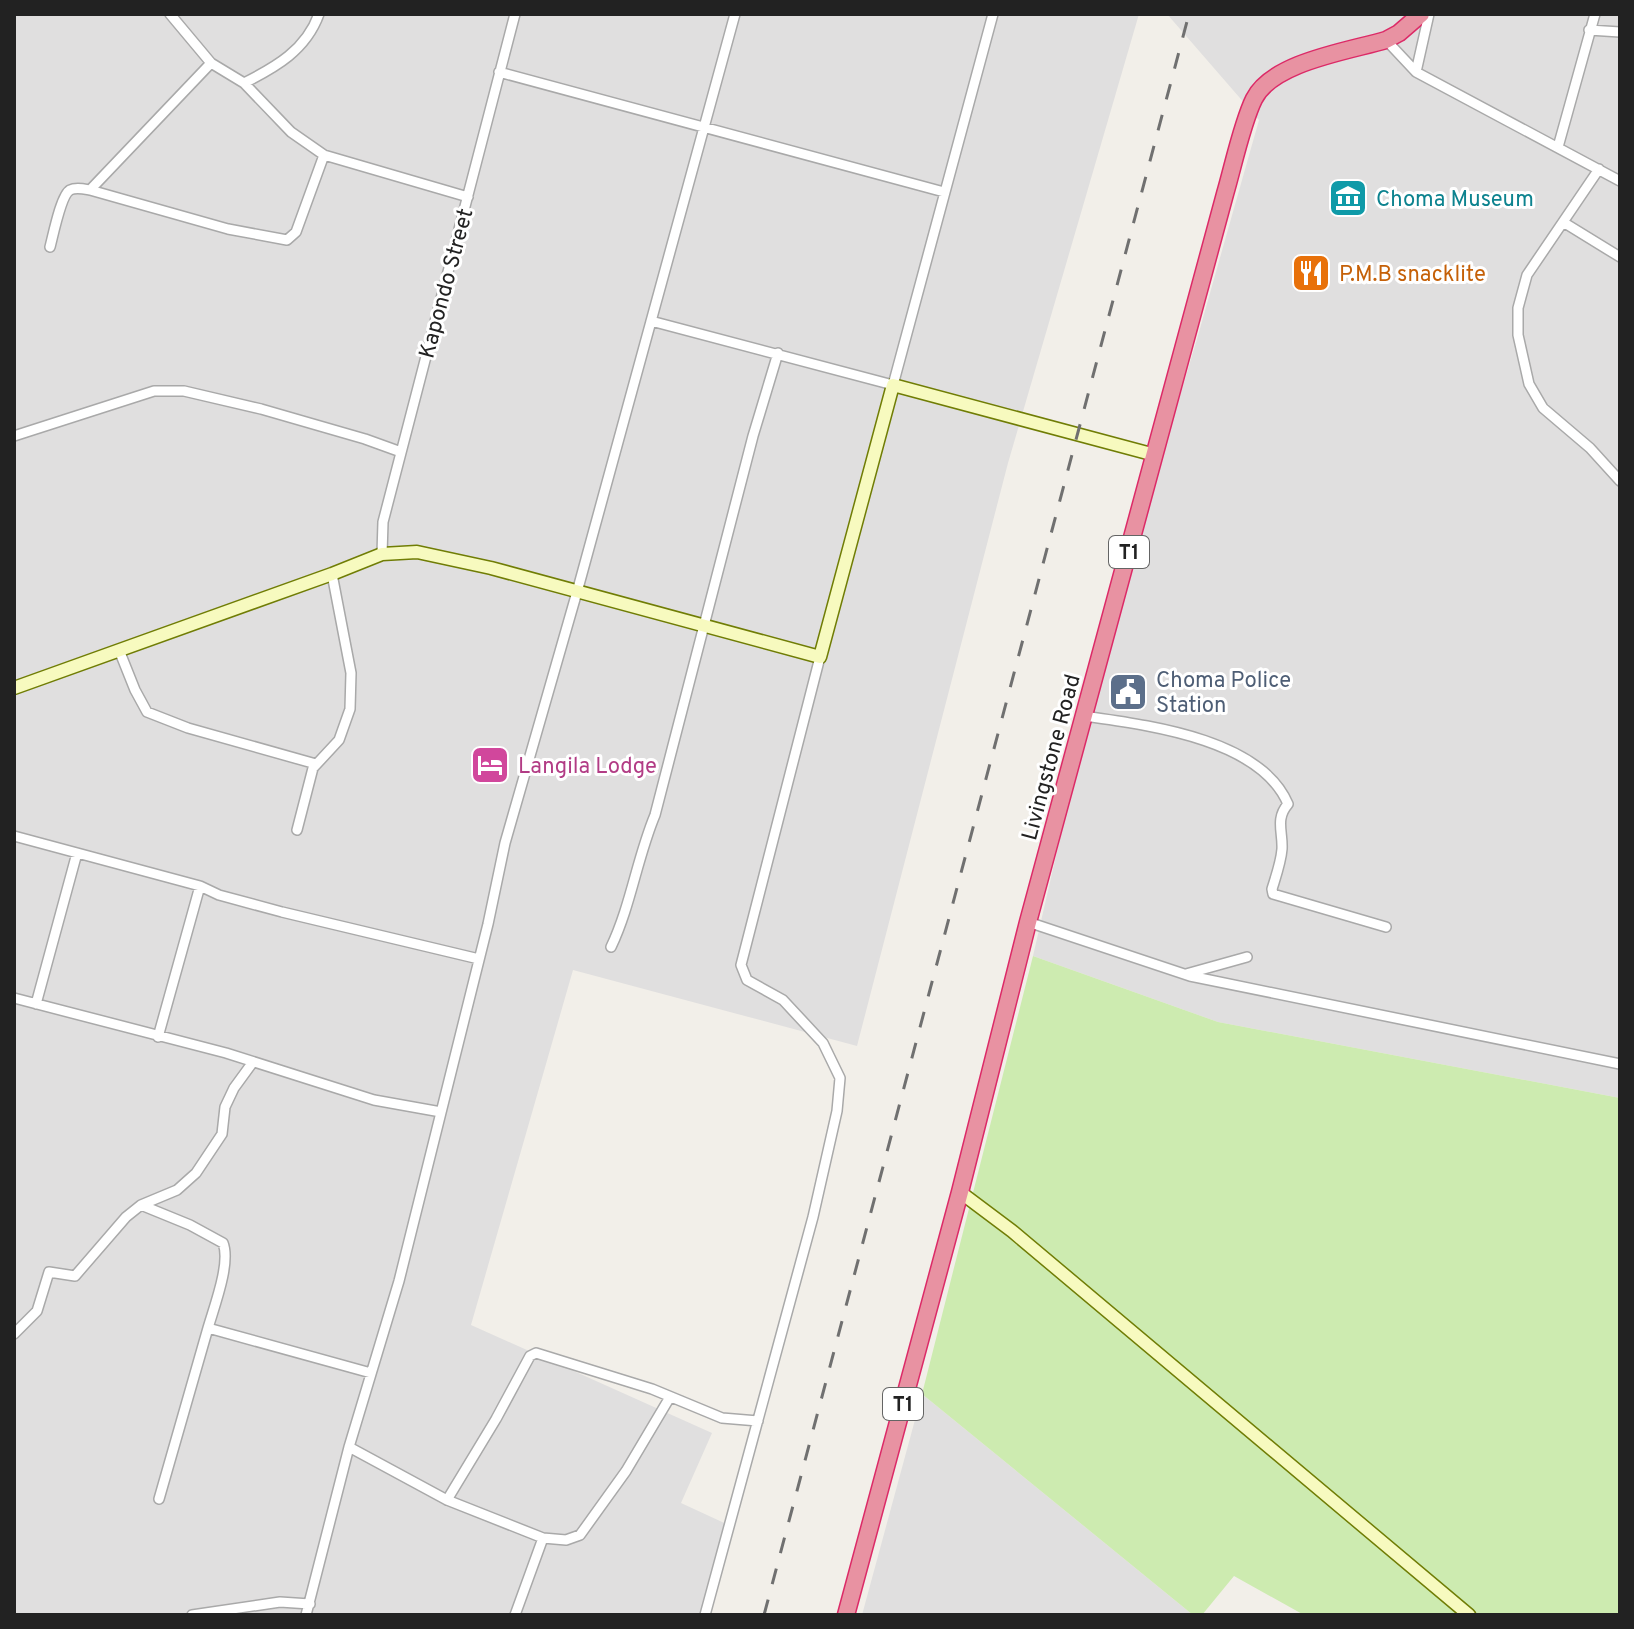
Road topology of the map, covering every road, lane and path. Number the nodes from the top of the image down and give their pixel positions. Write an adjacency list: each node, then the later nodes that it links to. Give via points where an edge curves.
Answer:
1 (170, 14): 12 (street)
2 (319, 14): 15 (street, via 290,56)
3 (515, 14): 13 (street, Kapondo Street)
4 (735, 14): 16 (street)
5 (993, 14): 22 (street)
6 (1421, 14): 11 (highway, Livingstone Road / T1)
7 (1429, 14): 14 (street)
8 (1595, 14): 9 (street)
9 (1589, 30): 10 (street); 17 (street)
10 (1620, 32)
11 (1386, 40): 14 (street); 32 (highway, Livingstone Road / T1, via 1290,68 1254,98)
12 (211, 63): 15 (street); 21 (street)
13 (499, 72): 16 (street); 23 (street, Kapondo Street)
14 (1416, 72): 17 (street)
15 (244, 83): 18 (street, via 291,132)
16 (705, 126): 22 (street); 27 (street)
17 (1558, 147): 19 (street)
18 (324, 155): 21 (street, via 296,232 287,240); 23 (street)
19 (1599, 169): 20 (street); 24 (street)
20 (1620, 181)
21 (90, 190): 25 (street, via 66,193)
22 (944, 192): 29 (street)
23 (468, 197): 31 (street, Kapondo Street)
24 (1563, 222): 26 (street); 33 (street, via 1522,289 1518,335 1523,361 1543,408)
25 (50, 247)
26 (1620, 257)
27 (651, 321): 28 (street); 36 (street)
28 (778, 353): 29 (street); 37 (street)
29 (893, 385): 32 (street); 39 (street)
30 (14, 436): 31 (street, via 154,391 184,391)
31 (401, 452): 34 (street, Kapondo Street, via 383,522)
32 (1155, 455): 41 (highway, Livingstone Road / T1)
33 (1620, 481)
34 (382, 554): 35 (street); 36 (street, via 417,552)
35 (332, 574): 38 (street); 42 (street, via 351,673 350,709 339,740)
36 (577, 592): 37 (street); 51 (street, via 505,843)
37 (703, 626): 39 (street); 49 (street, via 655,815)
38 (119, 650): 40 (street); 42 (street, via 147,712)
39 (820, 657): 65 (street, via 741,965 747,980 783,1000 823,1043 840,1078 813,1217)
40 (14, 688)
41 (1084, 716): 47 (highway, Livingstone Road / T1); 48 (street, via 1205,741 1258,766 1288,804 1282,811 1283,846 1273,894)
42 (316, 764): 43 (street)
43 (297, 830)
44 (14, 836): 45 (street)
45 (77, 853): 46 (street); 54 (street)
46 (200, 886): 51 (street, via 282,912); 55 (street)
47 (1028, 922): 52 (street); 59 (highway, Livingstone Road / T1)
48 (1386, 927)
49 (611, 947)
50 (1247, 957): 52 (street)
51 (479, 959): 58 (street)
52 (1186, 974): 57 (street)
53 (14, 998): 54 (street)
54 (36, 1004): 55 (street)
55 (158, 1037): 56 (street)
56 (253, 1062): 58 (street, via 374,1100); 60 (street, via 225,1107 222,1134 196,1173 177,1190)
57 (1620, 1064)
58 (441, 1112): 63 (street)
59 (960, 1192): 75 (highway, Livingstone Road / T1); 76 (street)
60 (141, 1205): 61 (street, via 190,1225 226,1248); 62 (street, via 75,1276 49,1272 37,1311)
61 (208, 1328): 63 (street); 67 (street)
62 (14, 1334)
63 (371, 1373): 66 (street)
64 (670, 1397): 65 (street, via 722,1418); 68 (street, via 536,1353); 69 (street, via 580,1535)
65 (758, 1421): 74 (street)
66 (349, 1447): 68 (street); 70 (street)
67 (159, 1499)
68 (447, 1500): 69 (street)
69 (543, 1538): 73 (street)
70 (310, 1604): 71 (street, via 280,1602); 72 (street)
71 (192, 1615)
72 (306, 1615)
73 (515, 1615)
74 (705, 1615)
75 (846, 1615)
76 (1469, 1615)

